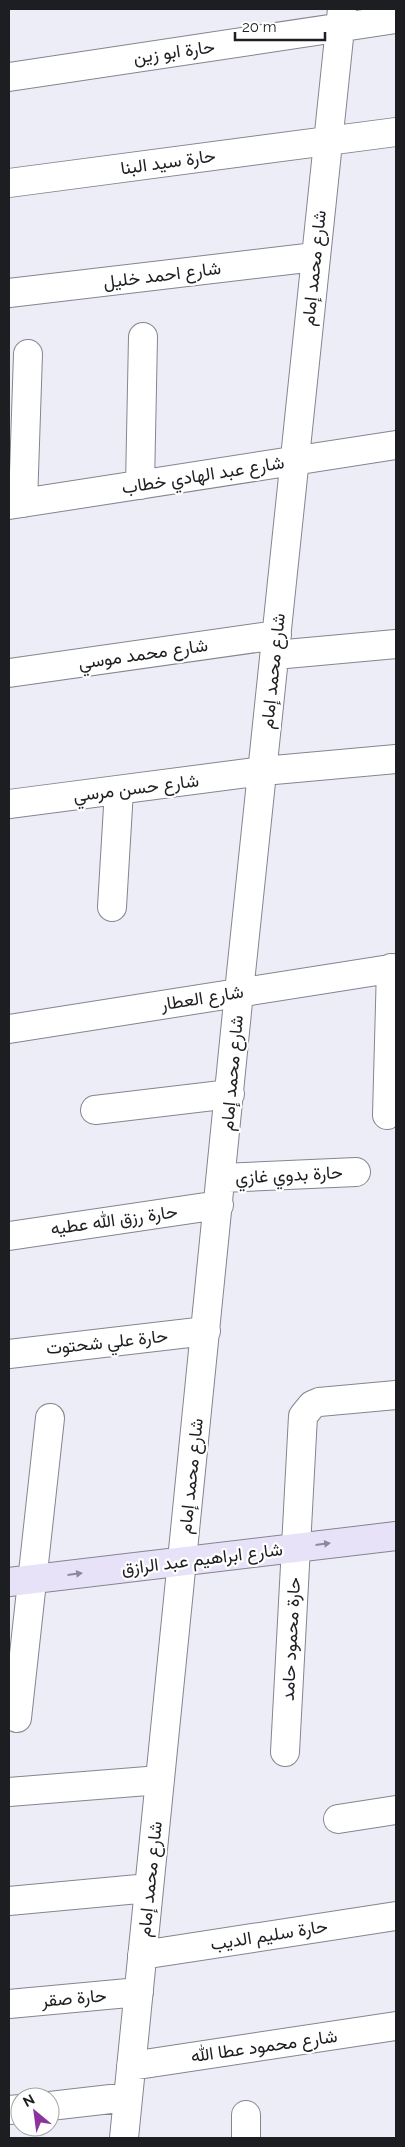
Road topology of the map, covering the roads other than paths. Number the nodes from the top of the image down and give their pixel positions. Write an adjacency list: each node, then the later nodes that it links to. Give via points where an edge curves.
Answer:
1 (341, 18): 2 (street, حارة ابو زين); 3 (street, حارة ابو زين); 5 (street, شارع محمد إمام)
2 (396, 19)
3 (9, 77)
4 (396, 132): 5 (street, حارة سيد البنا)
5 (327, 141): 6 (street, حارة سيد البنا); 7 (street, شارع محمد إمام)
6 (9, 183)
7 (315, 257): 8 (street, شارع احمد خليل); 12 (street, شارع محمد إمام)
8 (9, 293)
9 (143, 336): 13 (street)
10 (28, 354): 14 (street)
11 (396, 446): 12 (street, شارع عبد الهادي خطاب)
12 (294, 461): 13 (street, شارع عبد الهادي خطاب); 16 (street, شارع محمد إمام)
13 (140, 485): 14 (street, شارع عبد الهادي خطاب)
14 (16, 504)
15 (396, 644): 16 (street, شارع محمد موسي)
16 (276, 645): 17 (street, شارع محمد موسي); 19 (street, شارع محمد إمام)
17 (9, 674)
18 (396, 759): 19 (street, شارع حسن مرسي)
19 (263, 771): 20 (street, شارع حسن مرسي); 24 (street, شارع محمد إمام)
20 (119, 790): 21 (street, شارع حسن مرسي); 22 (street)
21 (9, 804)
22 (112, 907)
23 (394, 968): 24 (street, شارع العطار); 28 (street)
24 (239, 992): 25 (street, شارع العطار); 26 (street, شارع محمد إمام)
25 (9, 1029)
26 (230, 1094): 27 (street); 30 (street, شارع محمد إمام)
27 (95, 1110)
28 (387, 1115)
29 (356, 1172): 30 (street, حارة بدوي غازي)
30 (222, 1178): 31 (street, شارع محمد إمام)
31 (219, 1205): 32 (street, حارة رزق الله عطيه); 33 (street, شارع محمد إمام)
32 (9, 1236)
33 (206, 1331): 34 (street, حارة علي شحتوت); 39 (street, شارع محمد إمام)
34 (9, 1354)
35 (396, 1395): 38 (street, حارة محمود حامد, via 319,1402 307,1409 303,1416)
36 (50, 1418): 40 (street)
37 (396, 1536): 38 (main road, شارع ابراهيم عبد الرازق, one-way to 37)
38 (296, 1548): 39 (main road, شارع ابراهيم عبد الرازق); 42 (street, حارة محمود حامد)
39 (182, 1561): 40 (main road, شارع ابراهيم عبد الرازق, one-way to 39); 43 (street, شارع محمد إمام)
40 (20, 1581): 41 (street)
41 (17, 1718)
42 (286, 1752)
43 (160, 1780): 44 (street); 47 (street, شارع محمد إمام)
44 (9, 1792)
45 (396, 1810): 46 (street)
46 (338, 1819)
47 (149, 1888): 48 (street); 50 (street, شارع محمد إمام)
48 (9, 1901)
49 (396, 1916): 50 (street, حارة سليم الديب)
50 (142, 1955): 51 (street, شارع محمد إمام)
51 (139, 1992): 52 (street, حارة صقر); 54 (street, شارع محمد إمام)
52 (9, 2004)
53 (396, 2026): 54 (street, شارع محمود عطا الله)
54 (131, 2066): 55 (street, شارع محمد إمام)
55 (128, 2097): 56 (street); 57 (street, شارع محمد إمام)
56 (60, 2105)
57 (124, 2138)

